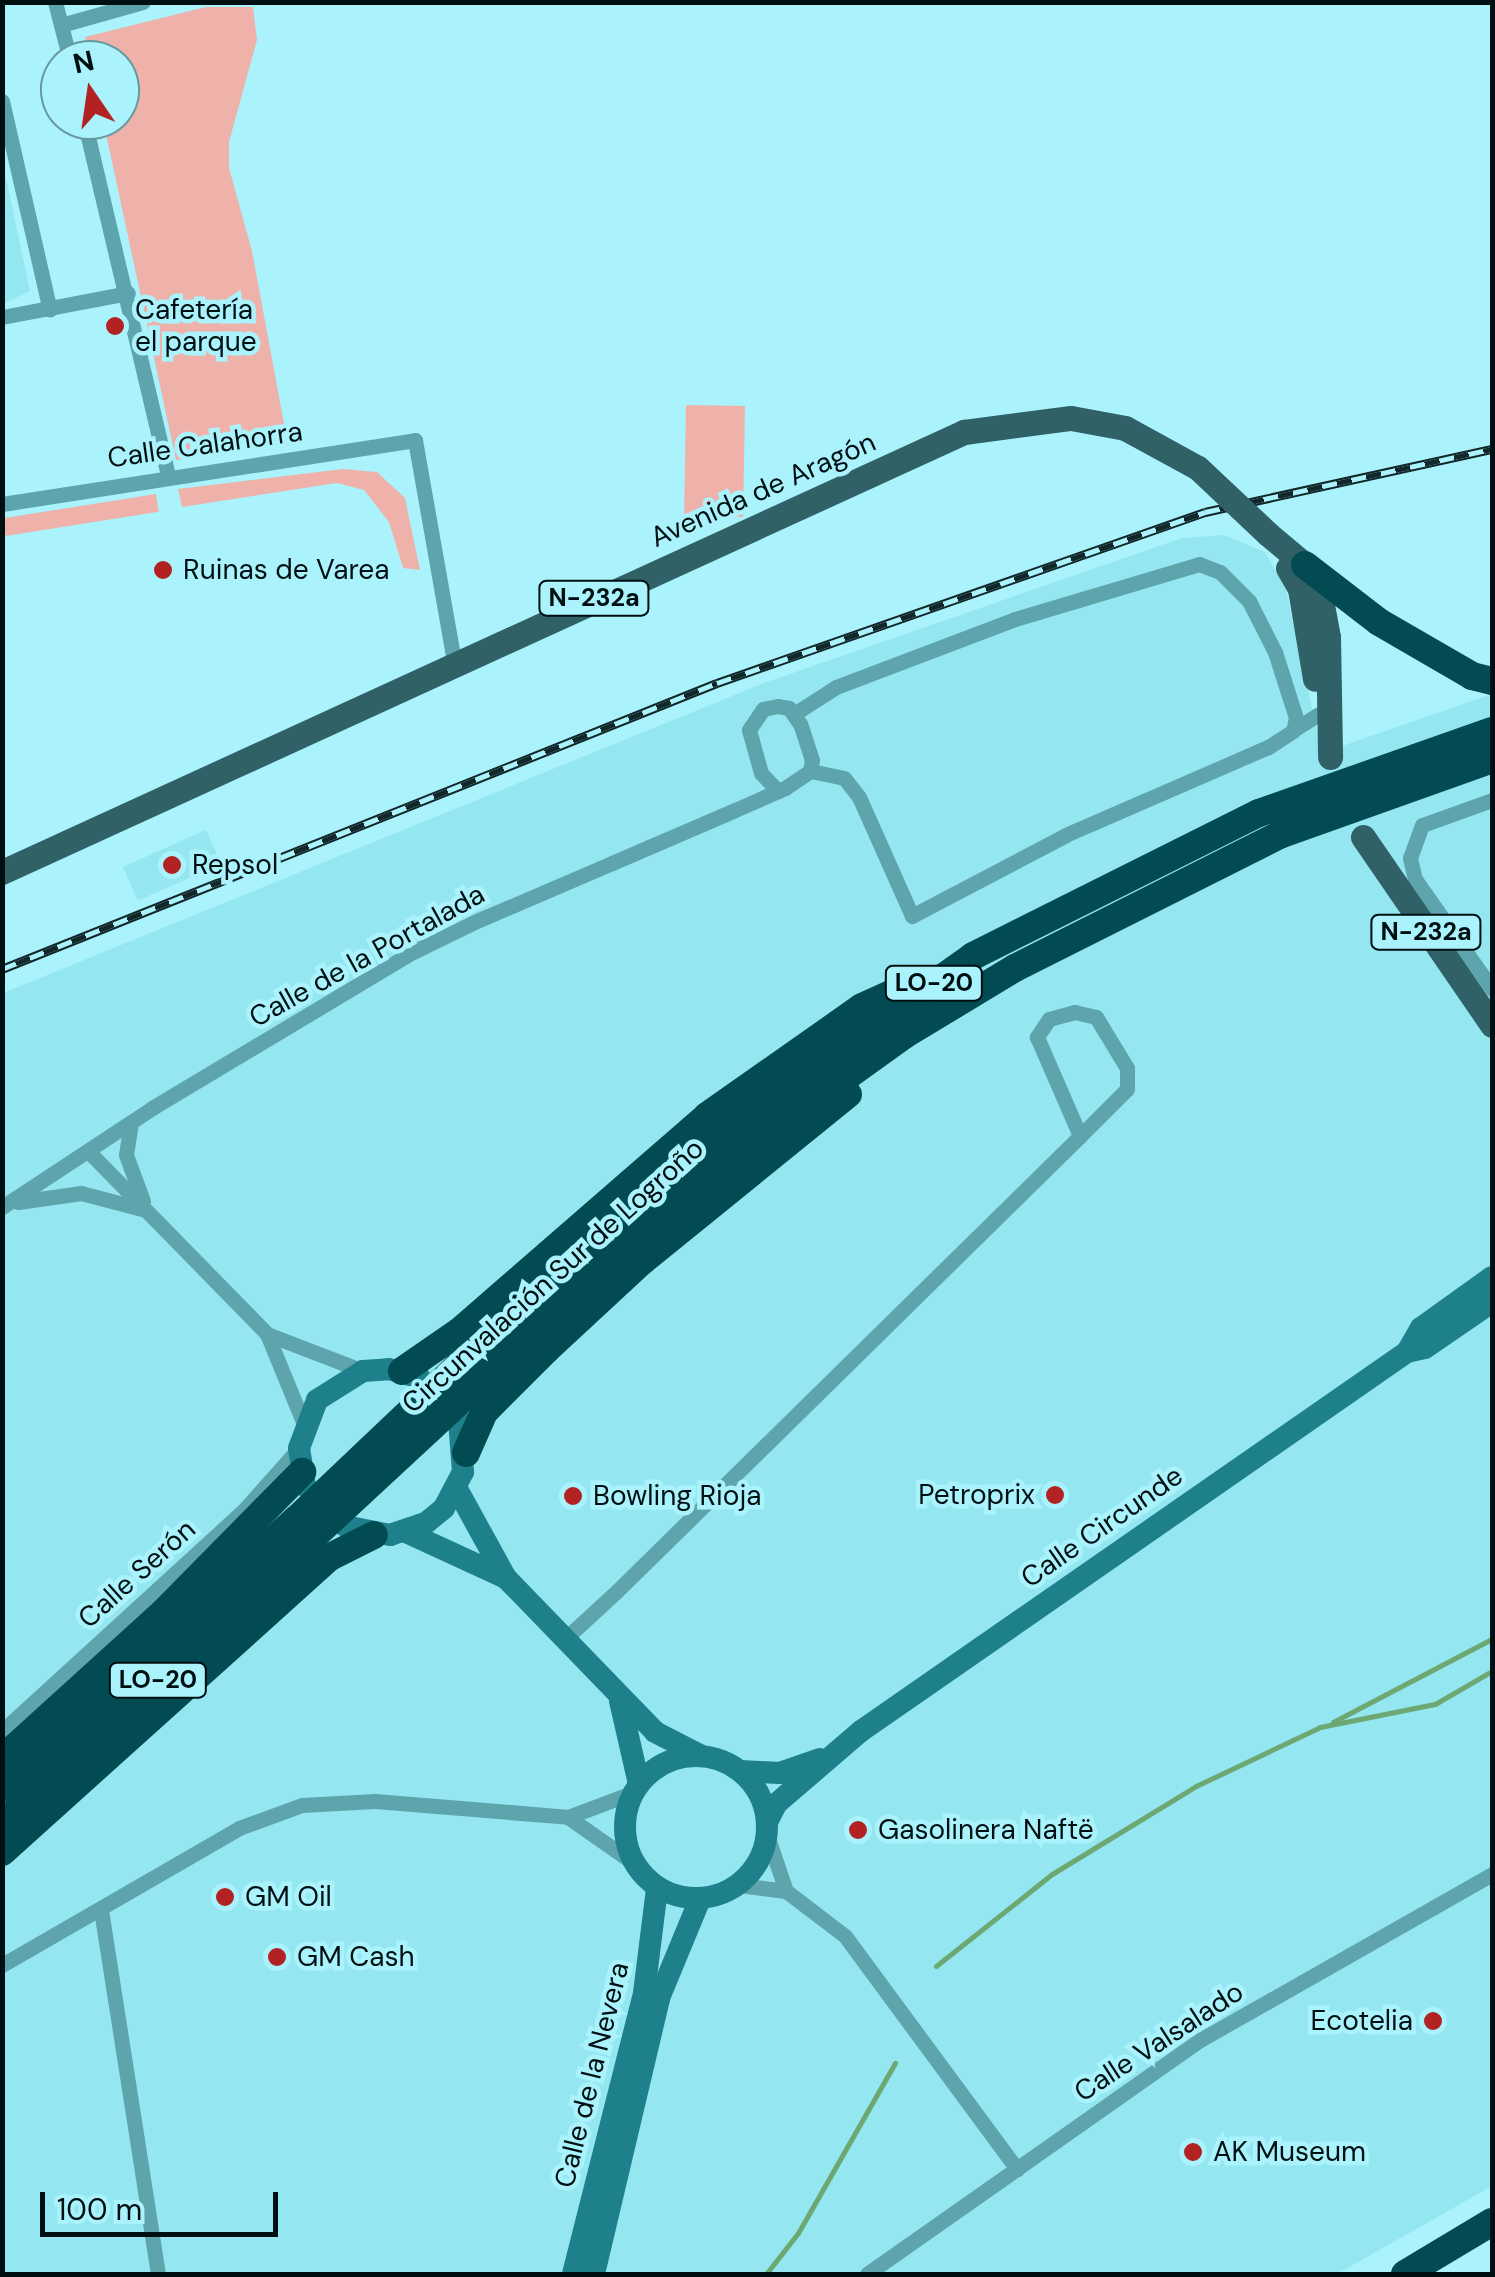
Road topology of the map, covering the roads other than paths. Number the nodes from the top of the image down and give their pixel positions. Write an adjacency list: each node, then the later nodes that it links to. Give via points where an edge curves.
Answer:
1 (55, 2): 3 (street)
2 (143, 2): 3 (street)
3 (61, 25): 4 (street)
4 (65, 40)
5 (2, 101): 8 (street)
6 (89, 140): 7 (street)
7 (128, 293): 8 (street); 10 (street)
8 (50, 310): 9 (street)
9 (2, 318)
10 (168, 475): 11 (street, Calle Calahorra); 14 (street, Calle Calahorra, via 415,440)
11 (2, 504)
12 (1268, 534): 13 (main road, Avenida de Aragón / N-232a); 14 (main road, Avenida de Aragón / N-232a, bridge, via 1198,468 1125,428 1070,418 964,432); 17 (main road, Avenida de Aragón / N-232a, via 1300,589)
13 (1305, 565): 15 (highway, via 1378,622 1472,676); 17 (main road, Avenida de Aragón / N-232a, via 1320,594 1328,637 1330,757)
14 (454, 661): 25 (main road, Avenida de Aragón / N-232a)
15 (1492, 680)
16 (794, 714): 18 (street, via 836,687 1015,619 1199,564 1220,572 1249,602 1275,652); 21 (street, via 809,742); 22 (street, via 763,708 749,730 761,773)
17 (1320, 714): 18 (street)
18 (1294, 729): 21 (street, via 912,916 859,797 844,778)
19 (1492, 730): 27 (highway, Circunvalación Sur de Logroño / LO-20, via 1259,813)
20 (1492, 759): 26 (highway, Circunvalación Sur de Logroño / LO-20, via 1279,835)
21 (810, 770): 22 (street, Calle de la Portalada)
22 (778, 791): 30 (street, Calle de la Portalada, via 414,952)
23 (1492, 800): 28 (street, via 1422,824 1410,858 1415,880)
24 (1363, 837): 29 (main road, N-232a)
25 (2, 872)
26 (1076, 939): 41 (highway, Circunvalación Sur de Logroño / LO-20, via 938,1014 792,1113); 44 (highway, via 861,1083 642,1261 484,1412)
27 (973, 956): 40 (highway, via 862,1008 772,1066 639,1170); 41 (highway, Circunvalación Sur de Logroño / LO-20, via 705,1146)
28 (1492, 990)
29 (1492, 1025)
30 (131, 1123): 32 (street, Calle de la Portalada); 34 (street, via 126,1155)
31 (1080, 1136): 31 (street, via 1128,1089 1127,1068 1096,1017 1075,1012 1049,1019 1037,1037); 52 (street)
32 (89, 1152): 33 (street, Calle de la Portalada); 34 (street)
33 (5, 1206): 34 (street, via 81,1193)
34 (146, 1210): 37 (street)
35 (1492, 1277): 38 (main road, Calle Circunde, via 1421,1328)
36 (1492, 1302): 38 (main road, Calle Circunde, via 1425,1348)
37 (267, 1334): 39 (street); 43 (street)
38 (1406, 1352): 55 (main road, Calle Circunde)
39 (363, 1372): 40 (main road); 43 (main road, via 328,1391)
40 (411, 1375)
41 (465, 1379): 48 (highway, Circunvalación Sur de Logroño / LO-20, bridge)
42 (459, 1420): 44 (main road)
43 (304, 1424): 45 (main road)
44 (466, 1453): 46 (main road)
45 (302, 1469): 54 (street, Calle Serón, via 244,1510); 57 (highway, via 164,1612)
46 (457, 1489): 49 (main road, via 436,1515); 51 (main road)
47 (345, 1526): 50 (main road)
48 (305, 1528): 59 (highway, Circunvalación Sur de Logroño / LO-20); 62 (highway, Circunvalación Sur de Logroño / LO-20)
49 (406, 1532): 50 (main road); 51 (main road)
50 (374, 1535): 64 (highway, via 330,1557)
51 (506, 1578): 52 (main road)
52 (566, 1638): 53 (main road)
53 (617, 1693): 56 (main road, via 655,1732); 60 (main road)
54 (2, 1731)
55 (832, 1754): 58 (main road, Calle Circunde, via 780,1774); 63 (main road, Calle Circunde, via 776,1804)
56 (702, 1756): 58 (main road); 60 (main road, via 661,1764)
57 (2, 1758)
58 (740, 1771): 63 (main road, via 763,1803)
59 (2, 1788)
60 (636, 1788): 61 (street); 65 (main road, via 624,1826)
61 (568, 1818): 65 (street); 71 (street, via 375,1802 302,1805 239,1828)
62 (2, 1824)
63 (767, 1829): 67 (main road, via 762,1854); 69 (street)
64 (2, 1852)
65 (635, 1864): 68 (main road)
66 (1492, 1874): 73 (street, Calle Valsalado, via 1200,2040)
67 (739, 1885): 69 (street); 70 (main road)
68 (656, 1888): 70 (main road); 76 (main road, Calle de la Nevera, via 644,1993)
69 (786, 1891): 73 (street, via 845,1936 874,1970)
70 (700, 1899): 77 (main road, Calle de la Nevera, via 659,1998)
71 (101, 1910): 72 (street); 75 (street)
72 (2, 1965)
73 (1017, 2169): 78 (street, Calle Valsalado)
74 (1492, 2222): 79 (highway)
75 (158, 2274)
76 (574, 2274)
77 (594, 2274)
78 (867, 2274)
79 (1405, 2274)

